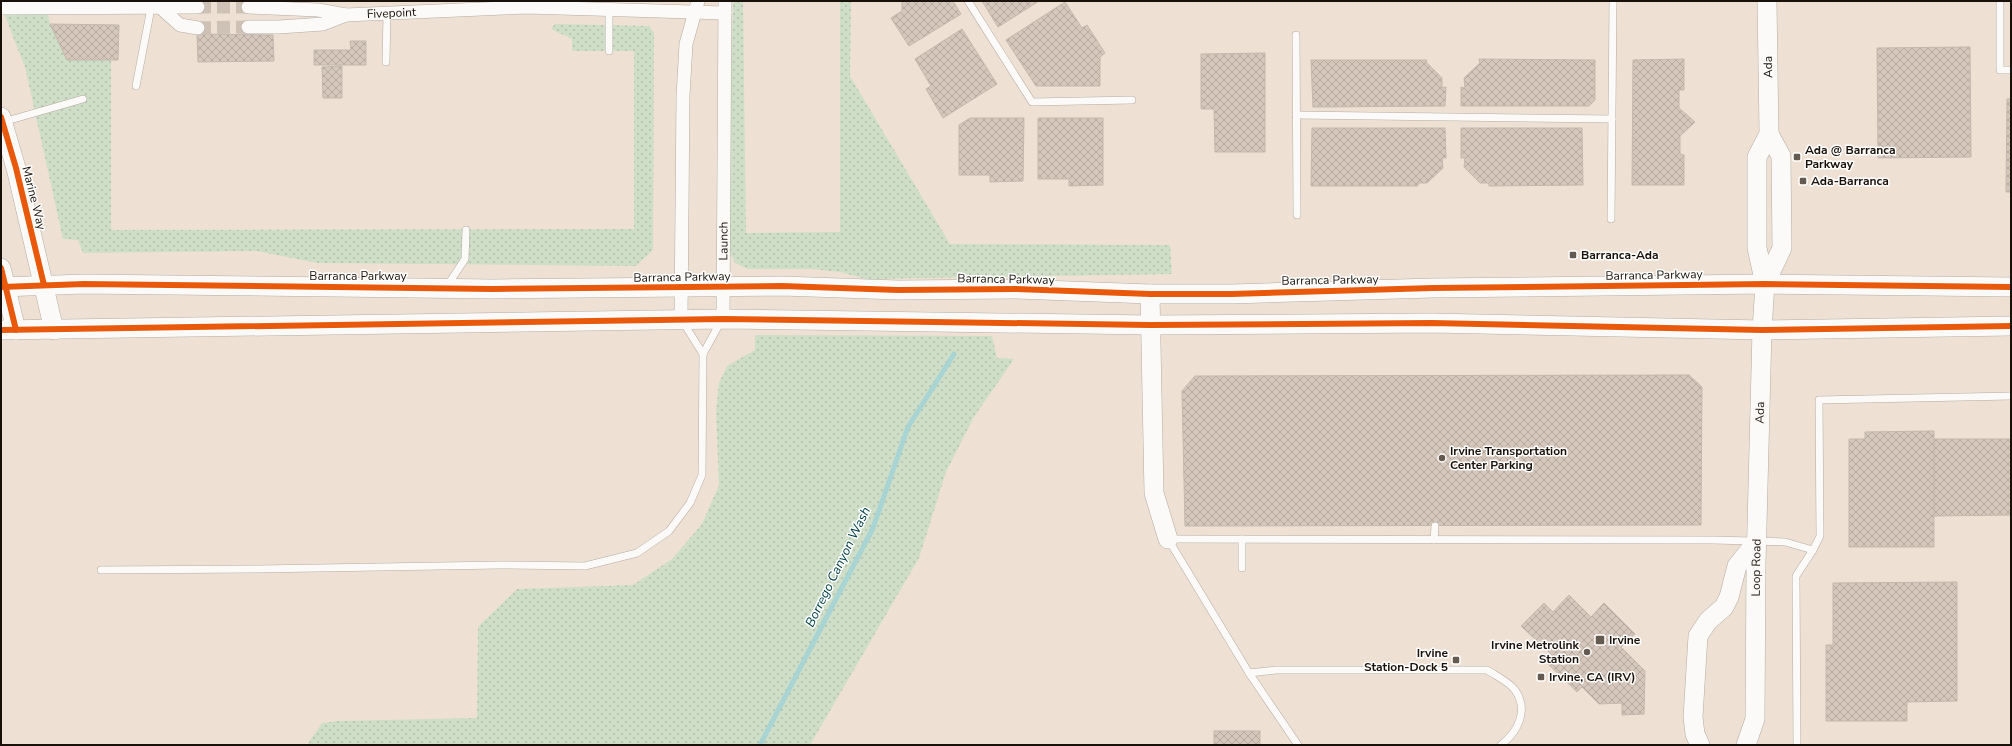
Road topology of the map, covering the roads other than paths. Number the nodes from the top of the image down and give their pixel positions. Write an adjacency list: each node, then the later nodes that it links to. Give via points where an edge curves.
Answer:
1 (968, 1): 22 (lane, via 1032,102)
2 (1613, 1): 24 (lane)
3 (1767, 1): 30 (main road, Ada, via 1769,134 1781,156 1782,248)
4 (2000, 1): 19 (lane, via 2000,70)
5 (198, 6): 10 (street)
6 (248, 7): 13 (street, Fivepoint, via 318,10)
7 (697, 7): 8 (street, Fivepoint); 11 (street, Fivepoint); 33 (street, via 686,44 683,96)
8 (725, 7): 34 (street, Launch)
9 (1, 8): 10 (street)
10 (156, 8): 15 (street, via 180,25); 20 (lane)
11 (608, 10): 12 (street, Fivepoint, via 527,7); 17 (lane)
12 (387, 13): 13 (street, Fivepoint); 18 (lane)
13 (346, 15): 14 (street, Fivepoint, via 323,24)
14 (248, 27)
15 (198, 28)
16 (1296, 35): 23 (lane)
17 (609, 51)
18 (386, 62)
19 (2011, 70)
20 (136, 86)
21 (83, 99): 25 (lane)
22 (1132, 100)
23 (1296, 115): 24 (lane); 26 (lane)
24 (1612, 119): 27 (lane)
25 (2, 120): 31 (main road, Marine Way)
26 (1297, 215)
27 (1611, 219)
28 (466, 230): 36 (lane, via 465,259)
29 (1, 268): 32 (main road)
30 (1765, 284): 35 (main road, Barranca Parkway); 37 (main road, Barranca Parkway); 44 (main road, Ada)
31 (44, 285): 32 (main road, Barranca Parkway); 36 (main road, Barranca Parkway); 43 (main road, Marine Way)
32 (3, 287): 42 (main road)
33 (683, 287): 34 (main road, Barranca Parkway); 36 (main road, Barranca Parkway); 38 (street)
34 (724, 287): 37 (main road, Barranca Parkway, via 1015,289); 39 (street, Launch)
35 (2011, 287)
36 (446, 288)
37 (1150, 294): 40 (main road)
38 (681, 319): 39 (main road); 43 (main road); 45 (lane)
39 (723, 319): 40 (main road); 45 (lane, Launch)
40 (1150, 325): 44 (main road, via 1432,323); 48 (main road, via 1154,492)
41 (2011, 326): 44 (main road)
42 (9, 330): 43 (main road)
43 (54, 330)
44 (1762, 330): 51 (main road, Ada)
45 (703, 354): 54 (lane, via 702,475 690,503 668,531 637,553 585,566)
46 (2011, 396): 52 (lane, via 1819,400 1820,536)
47 (1435, 526): 50 (lane)
48 (1168, 539): 49 (lane); 55 (lane)
49 (1242, 539): 50 (lane); 53 (lane)
50 (1434, 540): 51 (lane)
51 (1757, 541): 52 (lane, via 1785,542); 58 (main road, Loop Road, via 1737,566 1724,607 1708,621 1698,636 1693,717 1695,734); 59 (main road, Loop Road, via 1755,718)
52 (1813, 550): 60 (lane, via 1796,576)
53 (1242, 568)
54 (101, 570)
55 (1249, 673): 56 (lane); 57 (lane, via 1276,670 1487,670 1516,691 1521,706 1521,719 1518,725 1509,739)
56 (1298, 745)
57 (1501, 745)
58 (1700, 745)
59 (1746, 745)
60 (1797, 745)

